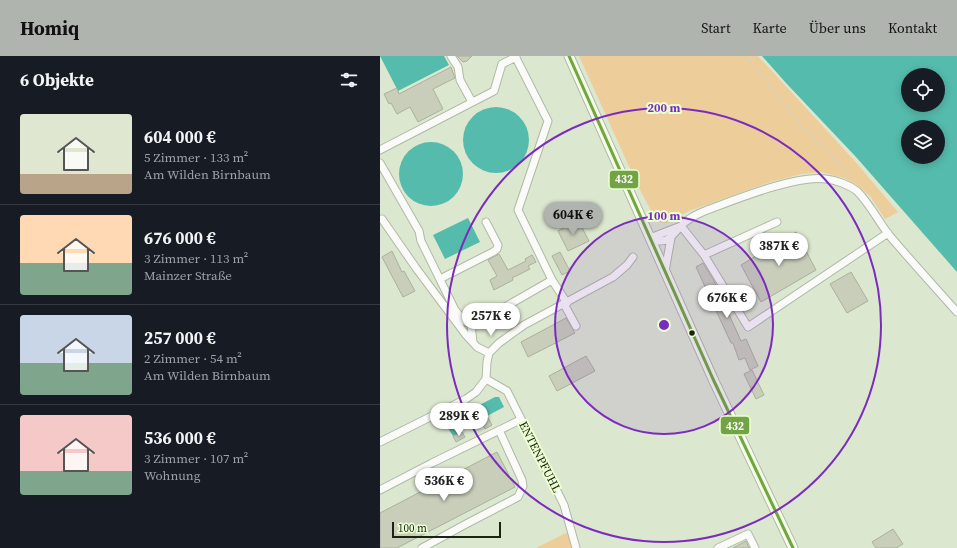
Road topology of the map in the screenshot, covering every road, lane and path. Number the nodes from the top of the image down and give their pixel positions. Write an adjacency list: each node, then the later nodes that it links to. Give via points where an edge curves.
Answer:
1 (451, 56): 5 (street)
2 (516, 56): 5 (street, via 502,64 494,91); 20 (street, via 548,121 518,210)
3 (569, 56): 15 (main road)
4 (745, 56): 8 (path, via 801,125 842,167)
5 (472, 102): 6 (street)
6 (380, 150)
7 (380, 163): 19 (street, via 419,231 421,241)
8 (856, 190): 12 (street, via 834,180 804,180 752,194 695,215); 13 (street)
9 (382, 219): 25 (street, via 420,274)
10 (486, 222): 19 (street, via 498,245 497,249)
11 (777, 222): 16 (street)
12 (681, 226): 14 (street); 15 (street); 16 (street)
13 (888, 233): 16 (street, via 748,327); 22 (street)
14 (671, 238): 15 (street, via 664,241); 18 (street)
15 (651, 240): 18 (main road)
16 (704, 255)
17 (633, 257): 21 (street, via 613,277)
18 (665, 271): 36 (main road)
19 (440, 279): 23 (street, via 460,317)
20 (552, 280): 21 (street); 23 (street, via 492,315)
21 (565, 303): 24 (street); 26 (street, via 524,325 499,343)
22 (957, 312)
23 (471, 324): 25 (street)
24 (576, 326)
25 (473, 342): 26 (street)
26 (490, 354): 27 (street)
27 (486, 379): 28 (street, ENTENPFUHL, via 507,391); 30 (street, via 476,392 466,399)
28 (520, 420): 29 (street); 33 (street, ENTENPFUHL, via 564,505)
29 (499, 430): 31 (street); 32 (street, via 522,480 523,486 518,497)
30 (380, 442)
31 (380, 490)
32 (422, 548)
33 (576, 548)
34 (718, 548): 35 (street, via 748,534)
35 (755, 548)
36 (793, 548)

